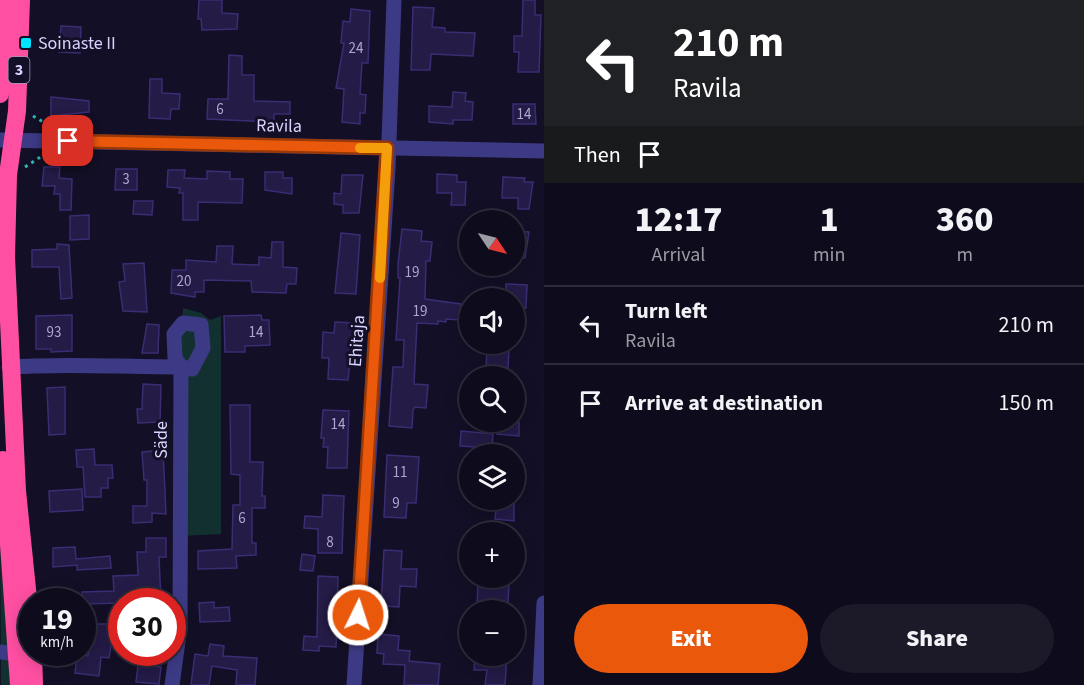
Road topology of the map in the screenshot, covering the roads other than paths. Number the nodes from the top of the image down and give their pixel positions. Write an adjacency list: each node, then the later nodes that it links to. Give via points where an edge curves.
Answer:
1 (6, 0): 4 (highway, 3)
2 (21, 0): 5 (highway, 3, via 17,111)
3 (394, 0): 6 (street, Ehitaja)
4 (0, 94)
5 (7, 140): 6 (street, Ravila); 8 (highway, 3)
6 (387, 148): 7 (street, Ravila); 19 (street, Ehitaja)
7 (544, 151)
8 (9, 367): 10 (highway, 3); 18 (street, Säde, via 181,367 180,627)
9 (0, 404): 11 (highway, 3)
10 (21, 588)
11 (18, 597)
12 (544, 603): 13 (street)
13 (544, 620): 20 (street)
14 (21, 666): 16 (highway, 3)
15 (28, 666): 17 (highway, 3)
16 (19, 685)
17 (34, 685)
18 (172, 685)
19 (354, 685)
20 (540, 685)

